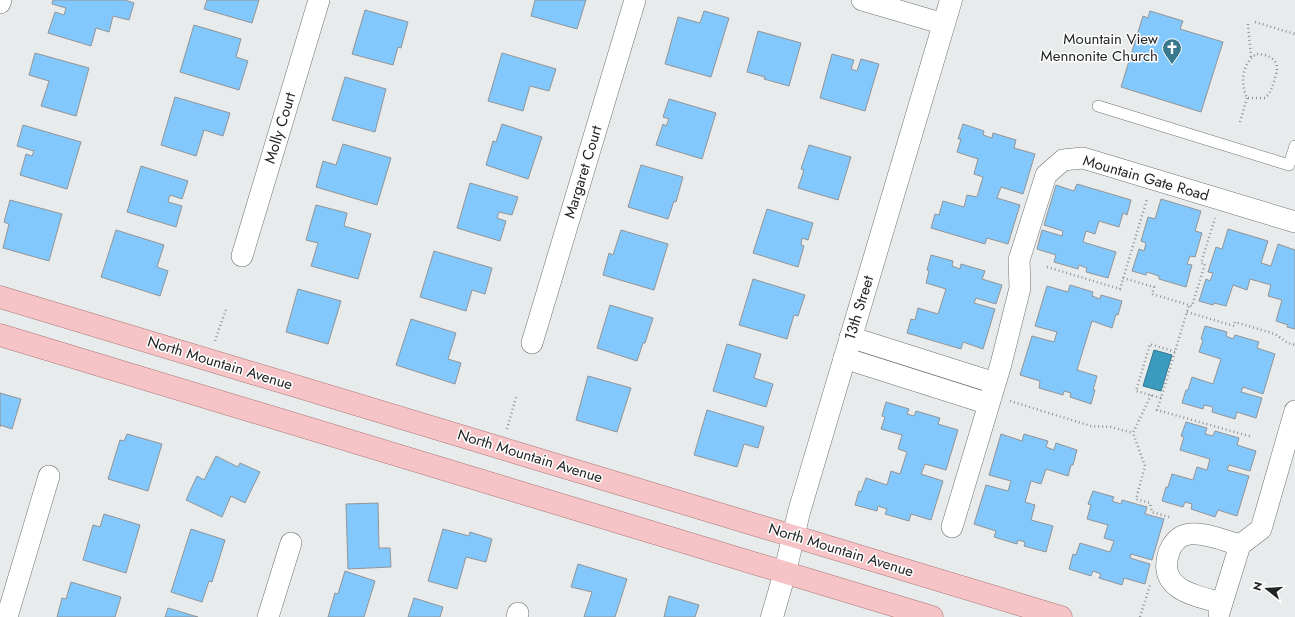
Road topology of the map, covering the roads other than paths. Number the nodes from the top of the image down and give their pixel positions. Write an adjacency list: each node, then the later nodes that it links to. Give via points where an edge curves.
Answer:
1 (1, 0): 6 (street)
2 (319, 0): 11 (street, Molly Court)
3 (635, 0): 15 (street, Margaret Court)
4 (862, 0): 7 (street)
5 (951, 0): 7 (street, 13th Street)
6 (0, 3)
7 (944, 24): 14 (street, 13th Street)
8 (1098, 106): 9 (lane, via 1289,165)
9 (1295, 146)
10 (1295, 222): 17 (street, Mountain Gate Road, via 1083,158 1063,160 1046,175 1020,260 1020,288)
11 (242, 256)
12 (0, 297): 22 (main road, North Mountain Avenue)
13 (0, 335): 25 (main road)
14 (850, 337): 16 (street, 13th Street); 17 (street)
15 (532, 343)
16 (844, 358): 18 (street); 22 (street, 13th Street)
17 (995, 383): 18 (street, Mountain Gate Road)
18 (989, 404): 21 (street, Mountain Gate Road)
19 (1295, 411): 24 (street, via 1260,529)
20 (49, 476): 28 (street)
21 (952, 527)
22 (794, 536): 25 (street, 13th Street); 32 (main road, North Mountain Avenue)
23 (290, 543): 29 (street)
24 (1240, 545): 26 (street); 26 (street, via 1198,534 1185,535 1172,544 1167,559 1168,575 1176,587)
25 (785, 572): 30 (street, 13th Street); 31 (main road)
26 (1220, 611)
27 (0, 615): 28 (street)
28 (6, 617)
29 (268, 617)
30 (772, 617)
31 (932, 617)
32 (1061, 617)

